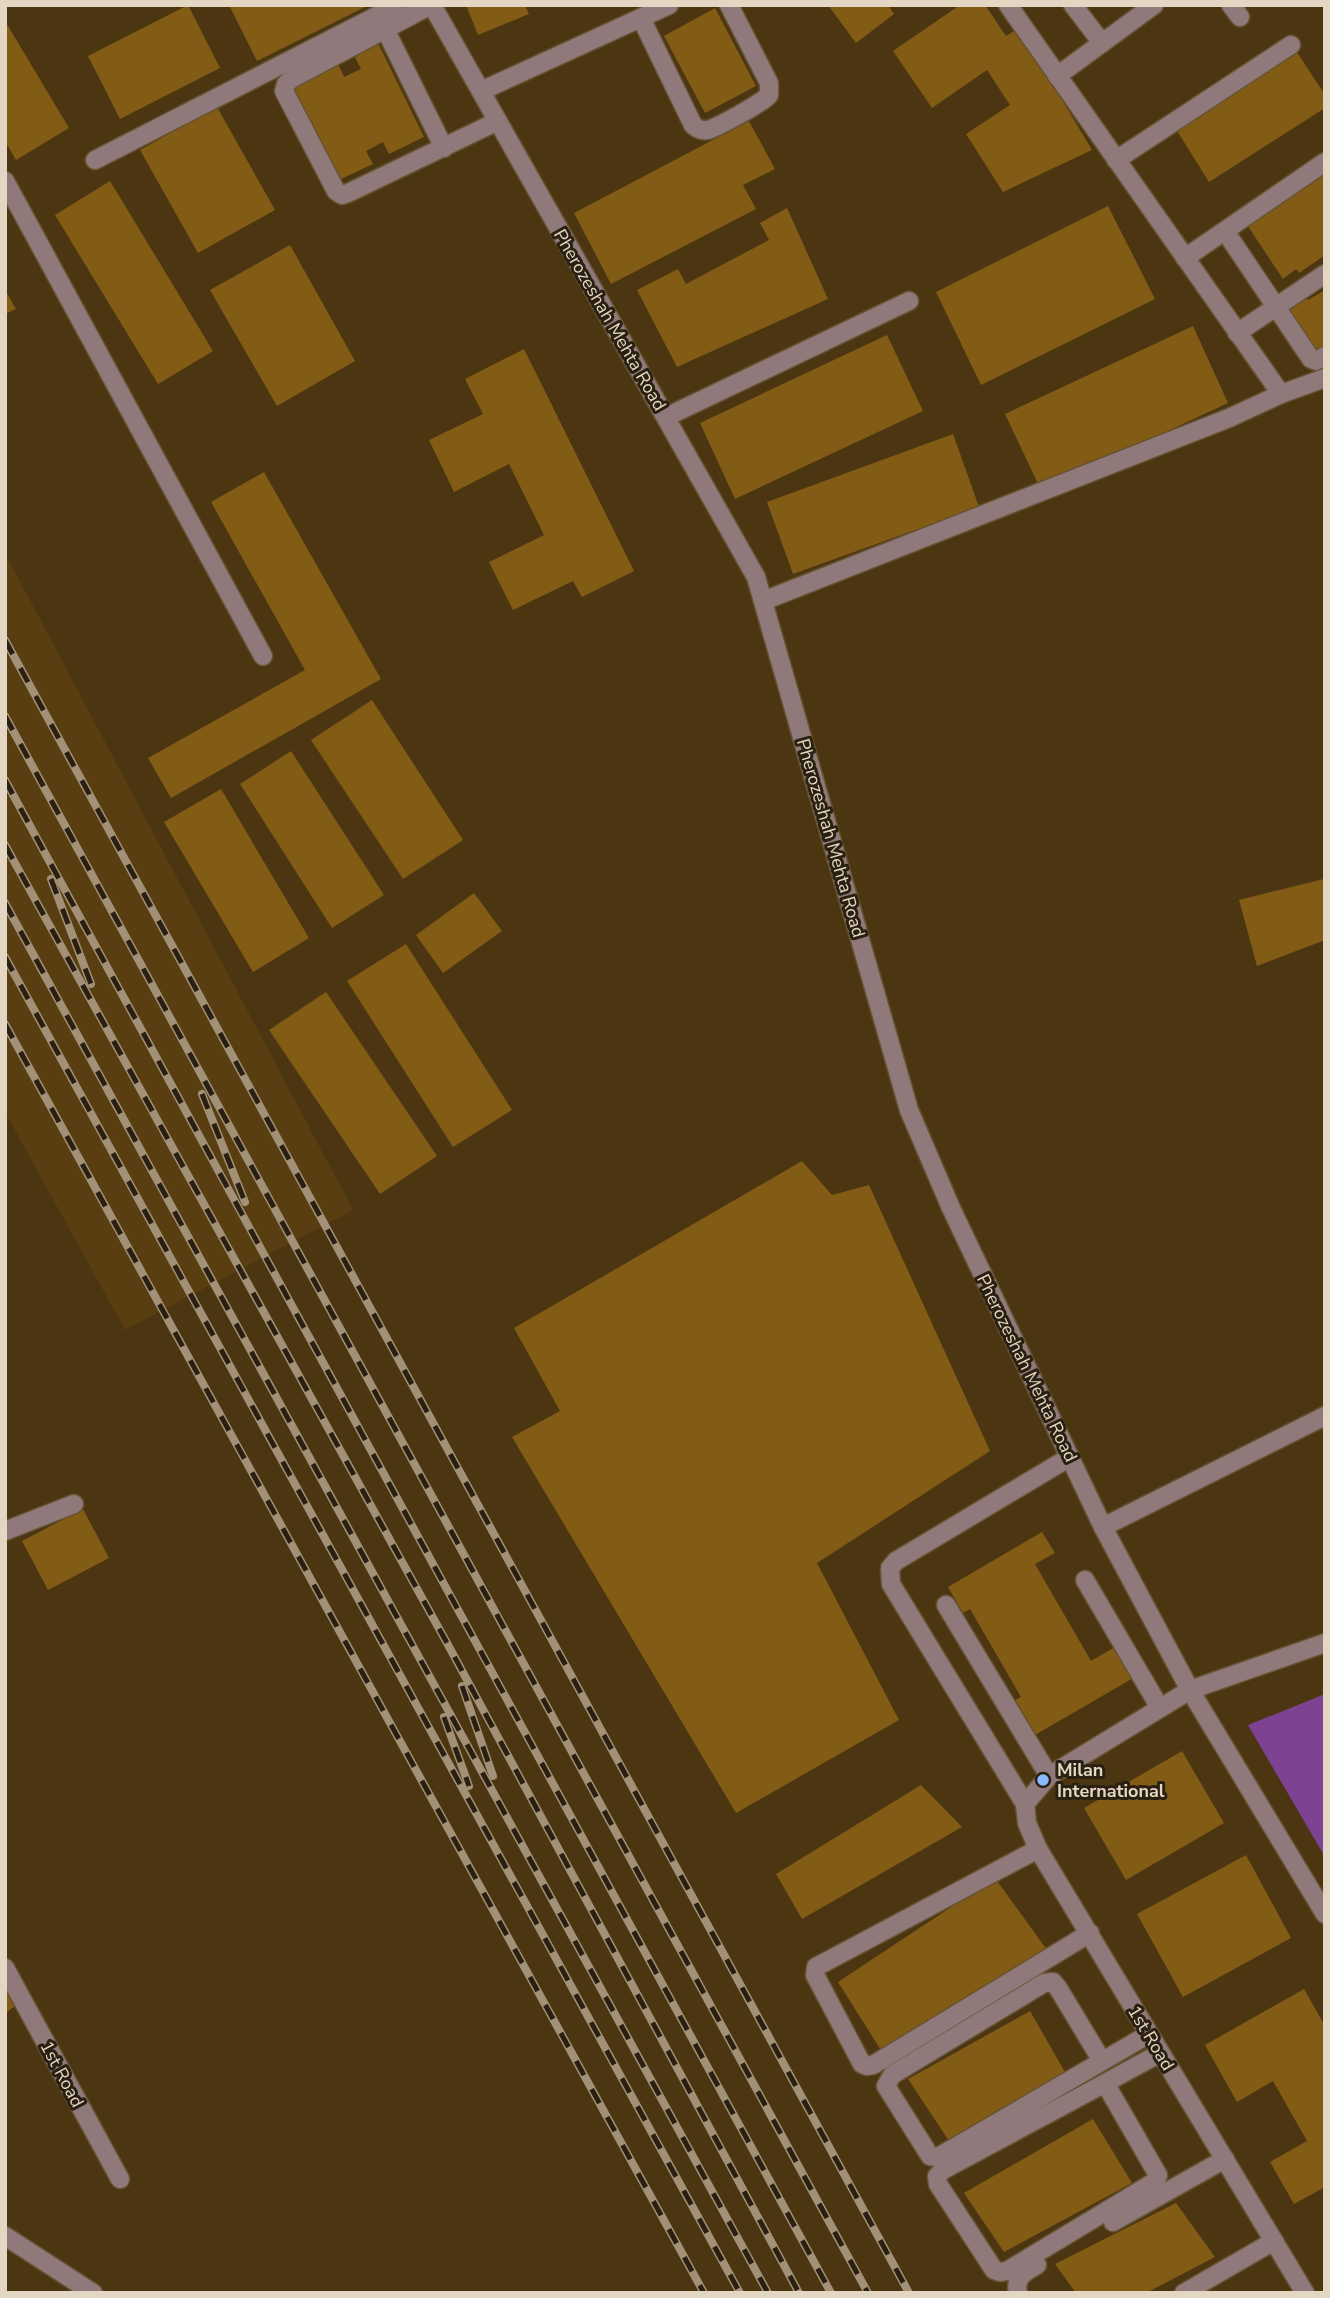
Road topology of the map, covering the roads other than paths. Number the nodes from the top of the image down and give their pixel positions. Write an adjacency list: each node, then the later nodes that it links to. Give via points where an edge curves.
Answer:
1 (398, 5): 16 (street)
2 (432, 5): 9 (street); 13 (street, Pherozeshah Mehta Road)
3 (669, 5): 8 (street)
4 (729, 5): 8 (street, via 769,83 769,95 708,130 693,125)
5 (1007, 5): 12 (street)
6 (1073, 5): 10 (street)
7 (1154, 5): 10 (street)
8 (641, 18): 13 (street)
9 (385, 29): 15 (street); 15 (street, via 291,79 284,91 342,195)
10 (1101, 43): 12 (street)
11 (1290, 45): 17 (street)
12 (1057, 76): 17 (street)
13 (481, 92): 14 (street, Pherozeshah Mehta Road)
14 (498, 121): 15 (street); 29 (street, Pherozeshah Mehta Road)
15 (444, 148)
16 (95, 160)
17 (1116, 160): 21 (street)
18 (1325, 162): 20 (street)
19 (5, 181): 31 (street)
20 (1225, 231): 21 (street); 24 (street)
21 (1185, 258): 25 (street)
22 (1325, 274): 24 (street)
23 (909, 301): 29 (street)
24 (1276, 306): 25 (street); 26 (street, via 1311,359)
25 (1237, 332): 28 (street)
26 (1325, 356)
27 (1325, 379): 28 (street)
28 (1280, 394): 30 (street)
29 (666, 417): 30 (street, Pherozeshah Mehta Road, via 756,577)
30 (763, 601): 33 (street, Pherozeshah Mehta Road, via 909,1110)
31 (263, 656)
32 (1325, 1416): 35 (street)
33 (1070, 1457): 35 (street, Pherozeshah Mehta Road); 43 (street, 1st Road, via 890,1568 891,1584)
34 (74, 1504): 36 (street)
35 (1103, 1527): 40 (street, Pherozeshah Mehta Road)
36 (5, 1531)
37 (1085, 1580): 41 (street)
38 (946, 1605): 42 (street)
39 (1325, 1643): 40 (street)
40 (1189, 1690): 41 (street); 45 (street, Pherozeshah Mehta Road)
41 (1160, 1709): 42 (street)
42 (1046, 1778): 43 (street)
43 (1025, 1804): 44 (street, 1st Road)
44 (1038, 1849): 46 (street, 1st Road); 46 (street, via 817,1967 815,1975 862,2064 873,2065)
45 (1325, 1914)
46 (1090, 1933): 48 (street, 1st Road)
47 (5, 1968): 53 (street, 1st Road)
48 (1149, 2034): 49 (street, 1st Road); 50 (street)
49 (1160, 2053): 51 (street); 52 (street, 1st Road)
50 (1102, 2061): 50 (street, via 937,2157 930,2156 886,2086 892,2075 1052,1982)
51 (1105, 2083): 51 (street, via 937,2175 938,2184 994,2270 1007,2271 1156,2181 1158,2175)
52 (1225, 2159): 55 (street, 1st Road); 57 (street, via 1021,2274)
53 (120, 2179)
54 (5, 2236): 56 (street)
55 (1274, 2241): 58 (street); 59 (street, 1st Road)
56 (93, 2293)
57 (1018, 2293)
58 (1184, 2293)
59 (1305, 2293)

